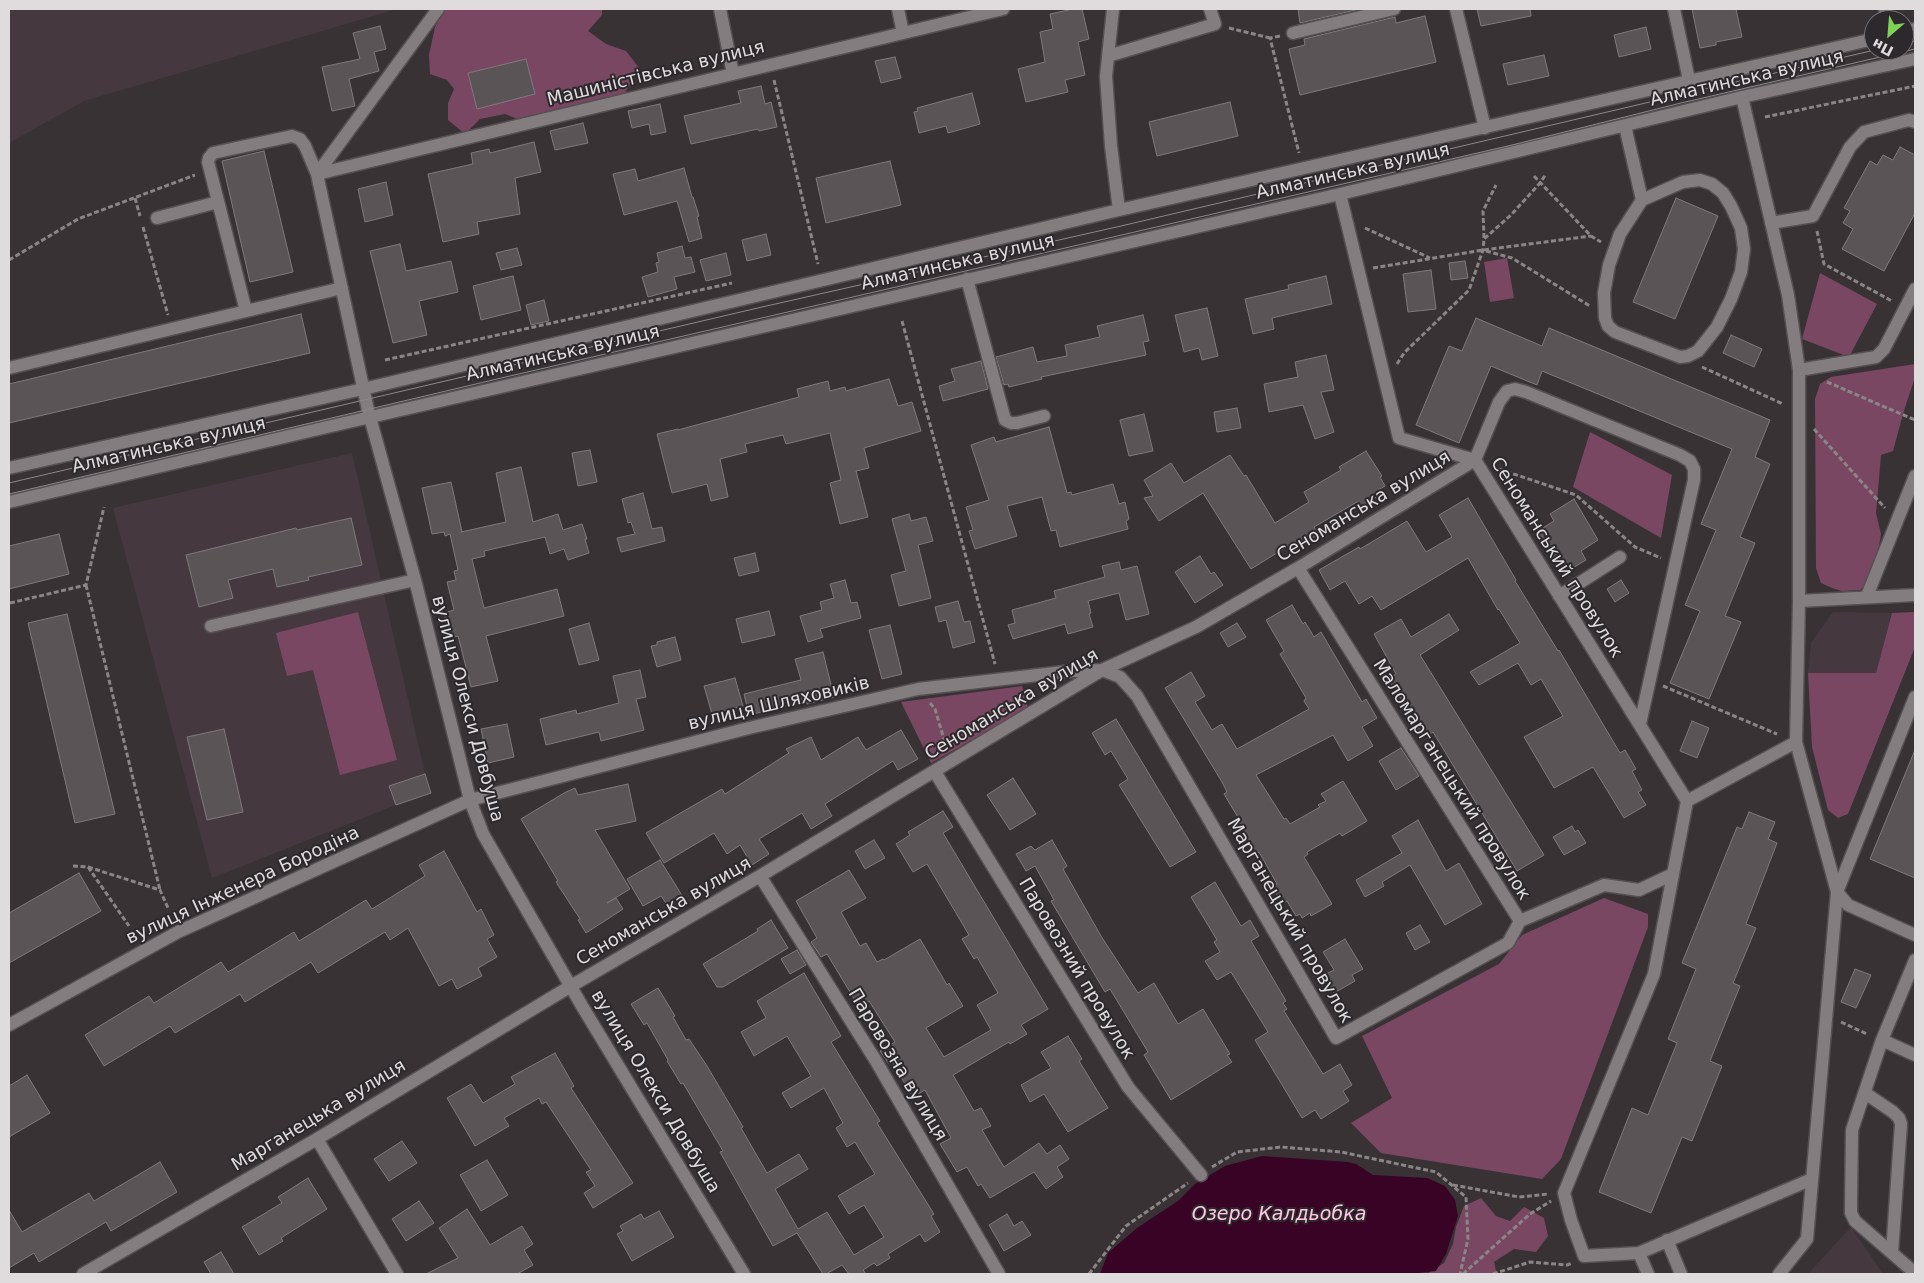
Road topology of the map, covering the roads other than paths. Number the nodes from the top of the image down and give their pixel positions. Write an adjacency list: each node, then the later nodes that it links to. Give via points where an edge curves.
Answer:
1 (438, 9): 21 (street)
2 (720, 9): 15 (street)
3 (898, 9): 10 (street)
4 (1003, 9): 10 (street, Машиністівська вулиця)
5 (1113, 9): 13 (street)
6 (1210, 9): 13 (street, via 1215,24)
7 (1394, 9): 11 (street)
8 (1456, 9): 20 (street)
9 (1674, 9): 16 (street)
10 (903, 33): 15 (street, Машиністівська вулиця)
11 (1293, 33)
12 (1864, 41): 16 (street, Алматинська вулиця)
13 (1108, 56): 25 (street, via 1106,76 1111,146)
14 (1915, 59): 17 (street, Алматинська вулиця)
15 (733, 74): 21 (street, Машиністівська вулиця)
16 (1689, 80): 20 (street, Алматинська вулиця)
17 (1742, 98): 19 (street, Алматинська вулиця); 27 (street)
18 (1915, 122): 27 (street, via 1909,120 1864,132 1850,148 1813,216)
19 (1625, 126): 22 (street, Алматинська вулиця); 23 (street)
20 (1485, 128): 25 (street, Алматинська вулиця)
21 (317, 174): 24 (street, вулиця Олекси Довбуша, via 305,146 292,136 213,153 208,158); 29 (street, вулиця Олекси Довбуша)
22 (1340, 194): 28 (street, Алматинська вулиця); 37 (street, Сеноманський провулок, via 1399,438)
23 (1642, 200): 23 (street, via 1620,234 1609,265 1604,292 1605,318 1615,332 1680,357 1688,356 1698,351 1732,299 1741,272 1744,248 1741,228 1723,193 1700,180 1683,182)
24 (218, 202): 26 (street); 31 (street)
25 (1119, 210): 34 (street, Алматинська вулиця)
26 (157, 218)
27 (1771, 223): 33 (street, via 1788,295)
28 (967, 279): 35 (street, via 1005,420 1017,423); 36 (street, Алматинська вулиця)
29 (342, 288): 31 (street); 34 (street, вулиця Олекси Довбуша)
30 (1915, 289): 33 (street, via 1884,349 1876,357)
31 (246, 311): 32 (street)
32 (9, 368)
33 (1799, 370): 47 (street)
34 (363, 389): 36 (street, вулиця Олекси Довбуша); 38 (street, Алматинська вулиця)
35 (1044, 416)
36 (370, 417): 40 (street, Алматинська вулиця); 43 (street, вулиця Олекси Довбуша)
37 (1475, 460): 42 (street, Сеноманська вулиця); 45 (street, Сеноманський провулок); 51 (street, via 1499,402 1507,391 1515,388 1690,461 1694,480)
38 (9, 468)
39 (1915, 476): 46 (street)
40 (9, 502)
41 (1620, 557): 45 (street)
42 (1298, 568): 49 (street, Сеноманська вулиця, via 1196,627); 59 (street, Маломарганецький провулок)
43 (414, 580): 48 (street); 54 (street, вулиця Олекси Довбуша)
44 (1915, 594): 46 (street)
45 (1559, 596): 51 (street, Сеноманський провулок)
46 (1867, 596): 47 (street)
47 (1799, 600): 52 (street)
48 (211, 626)
49 (1102, 670): 53 (street, Сеноманська вулиця); 54 (street, вулиця Шляховиків, via 918,689); 59 (street, Марганецький провулок, via 1120,677 1137,696 1336,1038 1508,943)
50 (1915, 697): 58 (street)
51 (1640, 724): 55 (street, Сеноманський провулок)
52 (1796, 742): 55 (street); 58 (street)
53 (935, 772): 57 (street, Сеноманська вулиця); 68 (street, Паровозний провулок, via 1128,1087)
54 (470, 800): 62 (street, вулиця Олекси Довбуша, via 483,834); 63 (street, вулиця Інженера Бородіна, via 178,932)
55 (1687, 801): 56 (street)
56 (1673, 874): 59 (street, Маломарганецький провулок, via 1639,890 1604,885); 71 (street, via 1654,974 1564,1193 1584,1256)
57 (760, 876): 62 (street, Сеноманська вулиця); 77 (street, Паровозна вулиця, via 876,1060)
58 (1837, 892): 60 (street, via 1848,905); 69 (street)
59 (1520, 921)
60 (1915, 935)
61 (1915, 960): 64 (street)
62 (571, 986): 67 (street, Марганецька вулиця); 76 (street, вулиця Олекси Довбуша)
63 (9, 1025)
64 (1882, 1040): 65 (street); 66 (street)
65 (1915, 1054)
66 (1865, 1093): 72 (street, via 1893,1112 1901,1124); 72 (street, via 1852,1130 1851,1213 1862,1228)
67 (316, 1139): 74 (street, Марганецька вулиця); 75 (street)
68 (1201, 1174)
69 (1812, 1179): 70 (street); 80 (street, via 1807,1239)
70 (1667, 1240): 71 (street); 79 (street)
71 (1639, 1253): 78 (street)
72 (1892, 1253): 73 (street)
73 (1915, 1273)
74 (83, 1274)
75 (397, 1274)
76 (744, 1274)
77 (999, 1274)
78 (1648, 1274)
79 (1681, 1274)
80 (1779, 1274)

